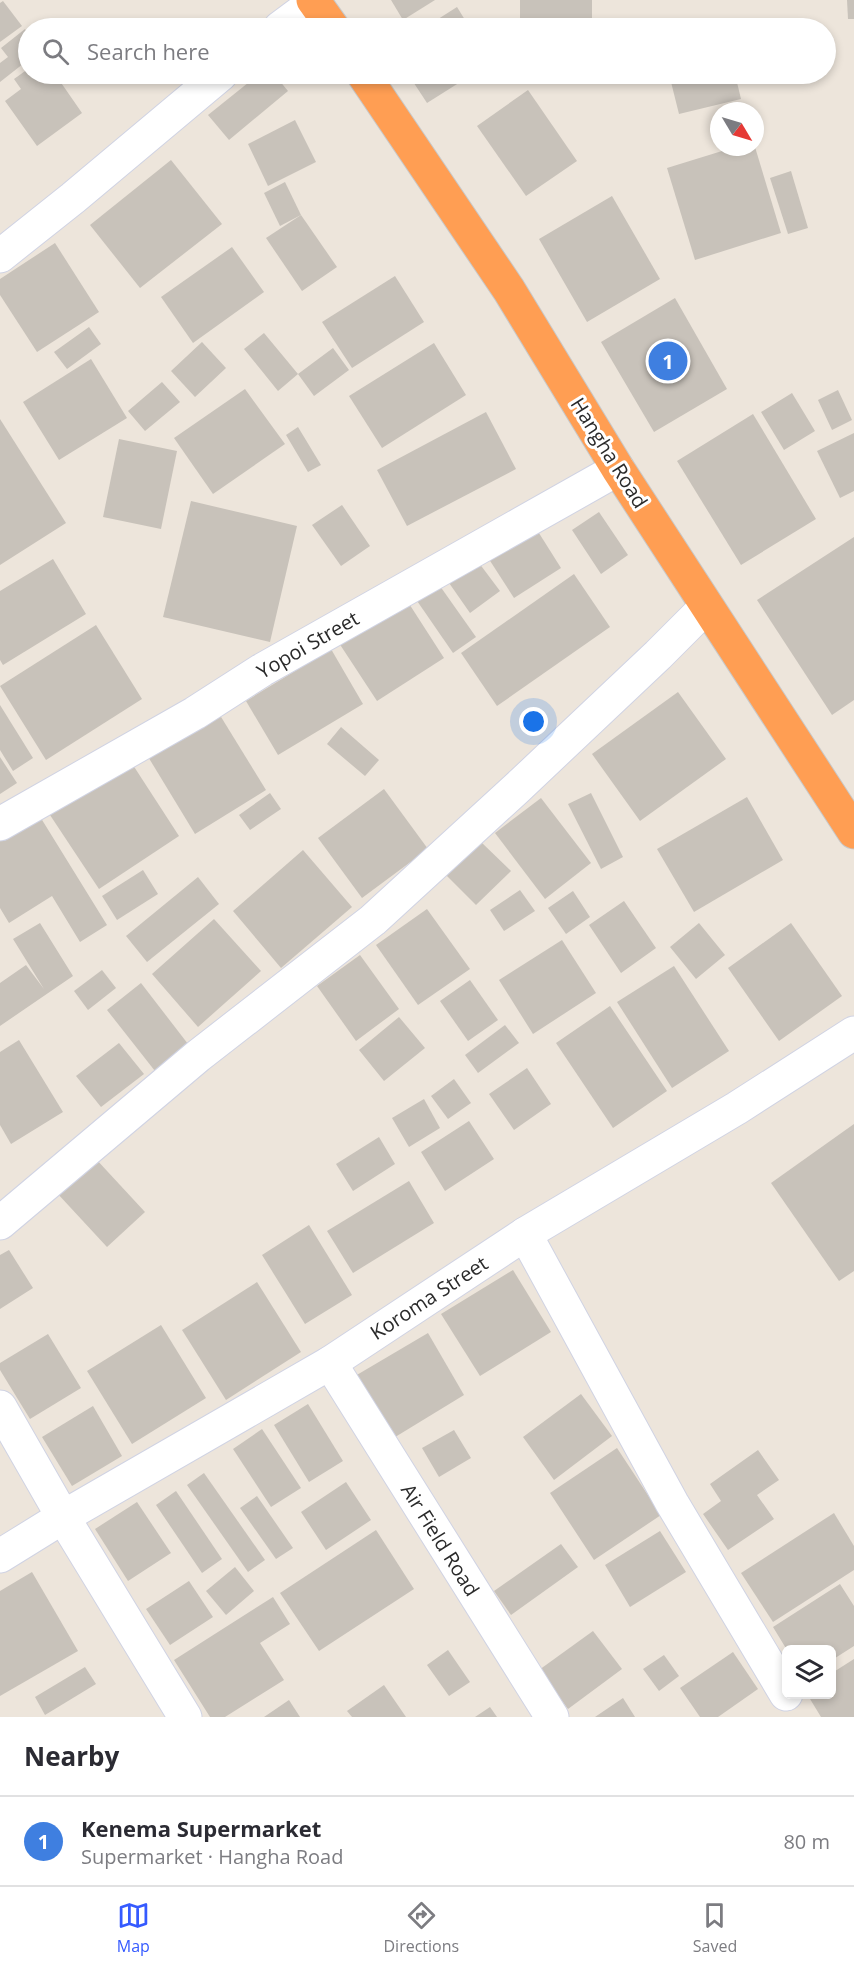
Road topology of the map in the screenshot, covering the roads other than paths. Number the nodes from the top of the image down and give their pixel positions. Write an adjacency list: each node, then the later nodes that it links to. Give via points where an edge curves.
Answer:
1 (320, 10): 2 (street)
2 (302, 18)
3 (209, 84): 5 (street)
4 (370, 84): 6 (highway, Hangha Road, via 509,290)
5 (0, 256)
6 (618, 469): 7 (highway, Hangha Road); 8 (street, Yopoi Street, via 262,670 195,713)
7 (706, 607): 9 (highway, Hangha Road); 11 (street, via 373,920 189,1063)
8 (0, 824)
9 (854, 832)
10 (854, 1033): 12 (street, Koroma Street, via 737,1108)
11 (0, 1223)
12 (525, 1234): 13 (street, Koroma Street); 17 (street, via 672,1503)
13 (330, 1363): 15 (street, Koroma Street); 20 (street, Air Field Road)
14 (0, 1407): 15 (street)
15 (63, 1517): 16 (street, Koroma Street); 19 (street)
16 (0, 1556)
17 (782, 1686)
18 (790, 1699): 21 (street)
19 (185, 1717)
20 (552, 1717)
21 (800, 1717)

